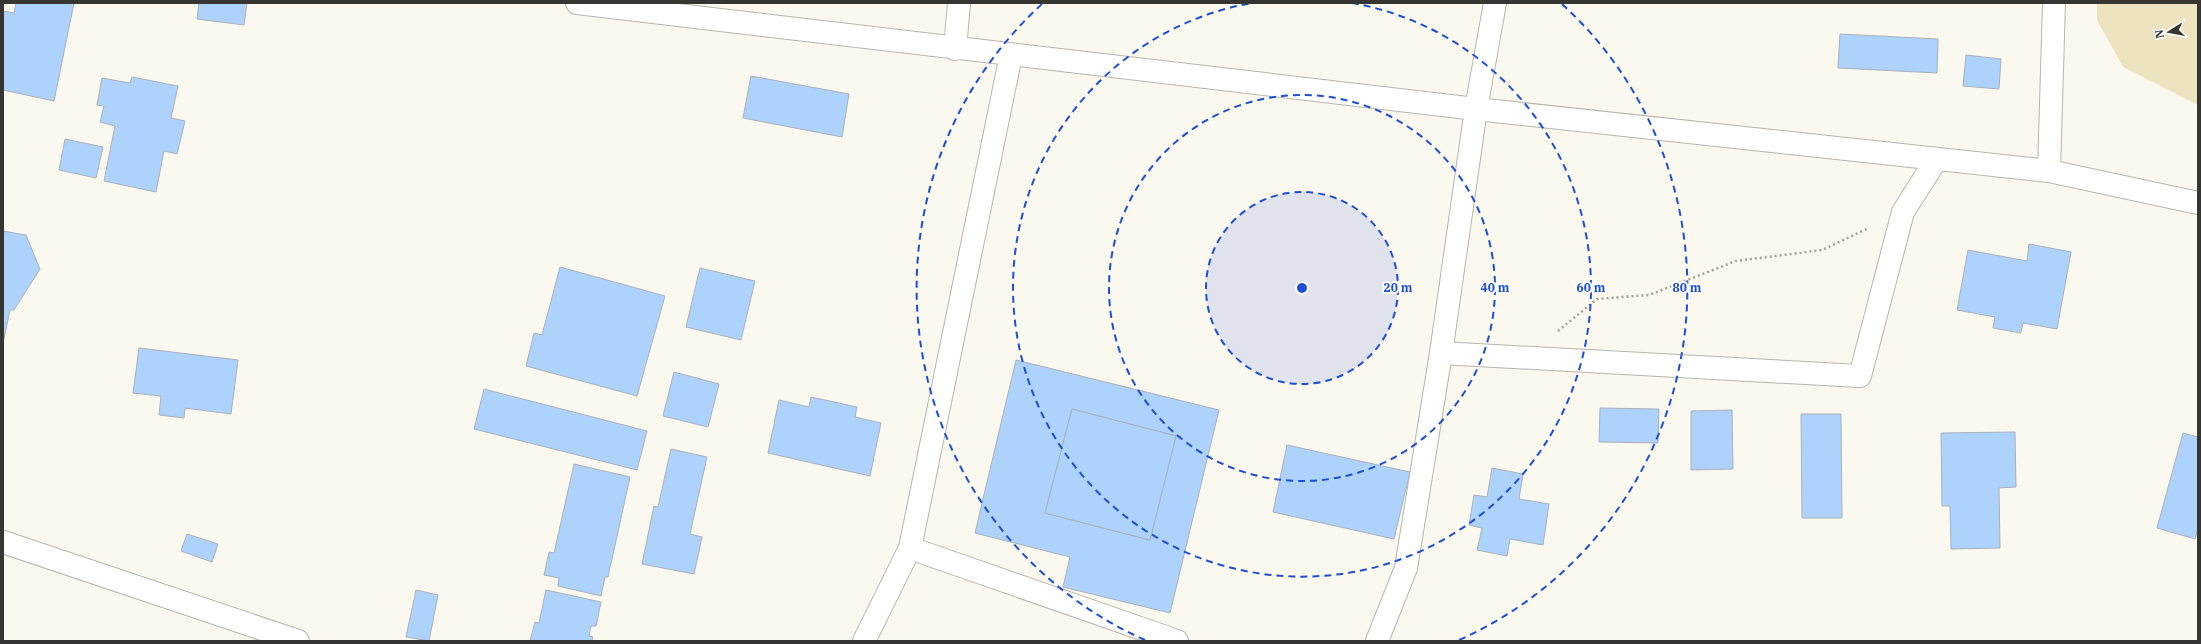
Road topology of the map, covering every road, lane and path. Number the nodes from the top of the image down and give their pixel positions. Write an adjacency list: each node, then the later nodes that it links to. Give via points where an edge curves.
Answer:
1 (577, 3): 5 (street)
2 (959, 3): 5 (street)
3 (1495, 3): 7 (street)
4 (2054, 3): 9 (street)
5 (955, 49): 6 (street)
6 (1011, 55): 7 (street); 15 (street)
7 (1476, 109): 8 (street); 12 (street)
8 (1936, 160): 9 (street); 11 (street)
9 (2049, 171): 10 (street)
10 (2198, 203)
11 (1903, 212): 13 (path, via 1822,250 1736,261 1649,295 1597,299); 13 (street, via 1860,376)
12 (1441, 353): 13 (street); 19 (street, via 1406,568)
13 (1525, 358)
14 (3, 542): 16 (street)
15 (910, 548): 17 (street); 18 (street)
16 (298, 641)
17 (864, 641)
18 (1177, 641)
19 (1377, 641)

